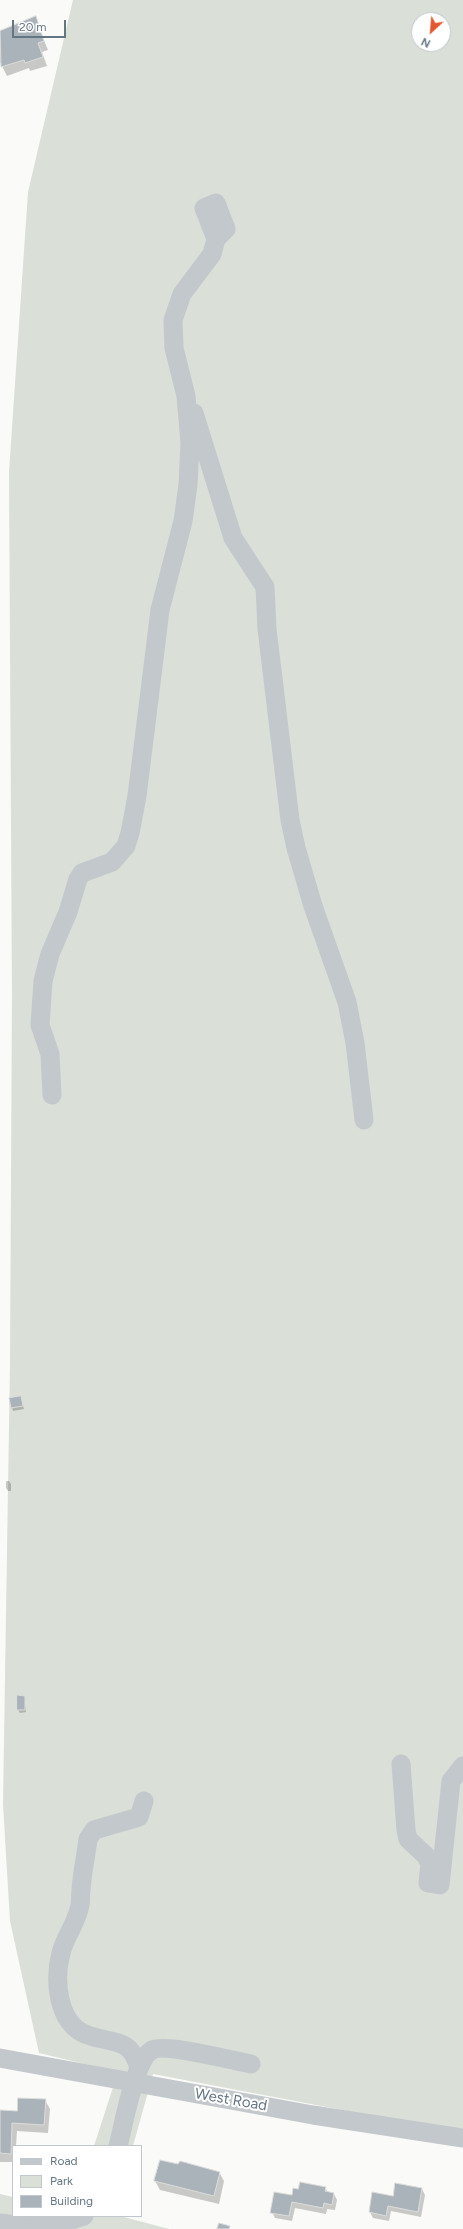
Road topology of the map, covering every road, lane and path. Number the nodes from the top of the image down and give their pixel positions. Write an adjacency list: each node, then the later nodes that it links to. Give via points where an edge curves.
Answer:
1 (216, 239): 2 (street, via 212,254 182,294 173,320 174,348)
2 (186, 396): 3 (street, via 190,443 188,485 183,522 160,610 137,796 130,833 126,846 112,862 82,873 78,879 68,912 50,954 43,981 40,1025 50,1054); 4 (street, via 201,431 233,538 265,587 267,629 290,820 313,906 347,1002 355,1043)
3 (52, 1094)
4 (364, 1120)
5 (401, 1764): 6 (street, via 408,1839 426,1856 430,1864 428,1883 440,1885 451,1781)
6 (463, 1766)
7 (144, 1801): 10 (street, via 139,1817 94,1830 88,1839 81,1904 61,1953 58,1985 64,2015 71,2025 92,2037 128,2047 134,2054)
8 (0, 2058): 10 (street, West Road)
9 (251, 2064): 10 (street, via 162,2048 153,2049 148,2053)
10 (137, 2075): 11 (street, West Road, via 313,2115); 12 (street)
11 (463, 2138)
12 (118, 2145)
13 (81, 2217): 14 (street, via 69,2221)
14 (18, 2227)

